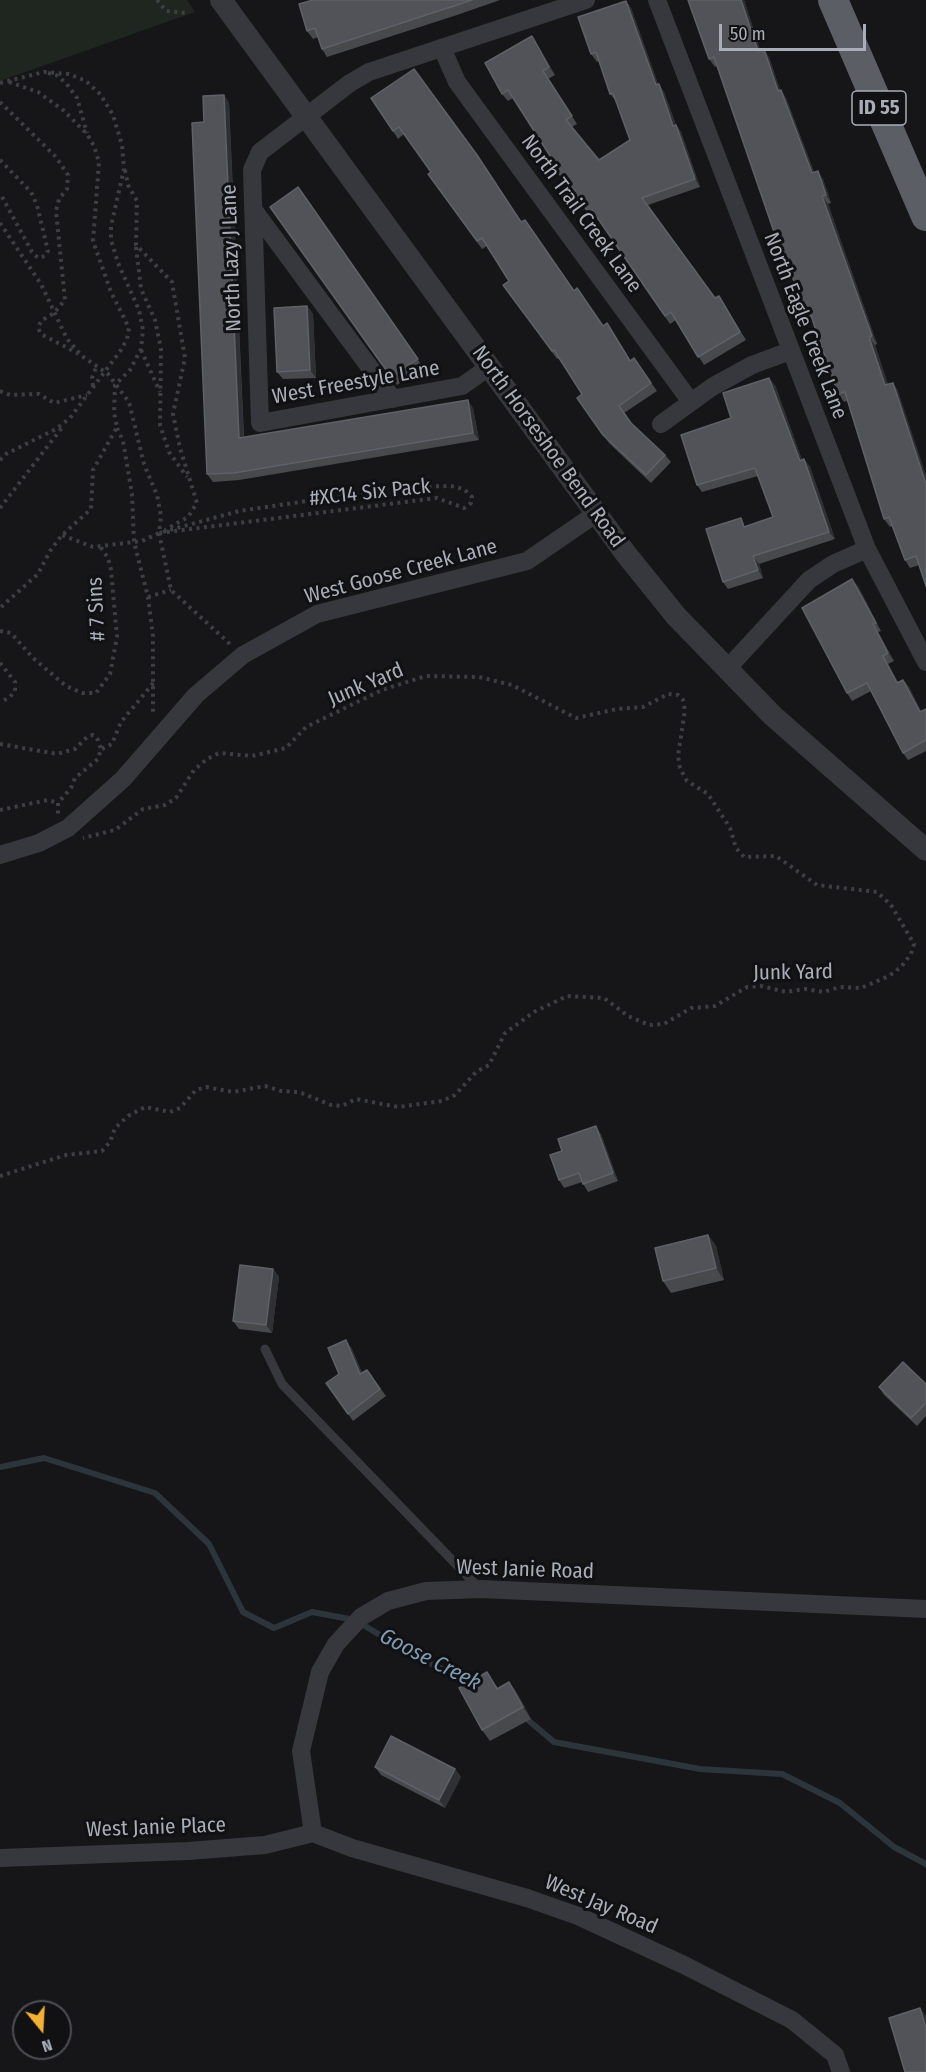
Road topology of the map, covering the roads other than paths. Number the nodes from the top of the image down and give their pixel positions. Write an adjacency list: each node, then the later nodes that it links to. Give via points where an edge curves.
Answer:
1 (220, 0): 6 (street, North Horseshoe Bend Road)
2 (586, 0): 5 (street, North Lazy J Lane)
3 (657, 0): 9 (street, North Eagle Creek Lane)
4 (832, 0): 8 (highway, ID 55)
5 (442, 48): 6 (street, North Lazy J Lane, via 369,72); 12 (street, North Trail Creek Lane, via 457,82)
6 (306, 115): 7 (street, North Lazy J Lane, via 260,152 252,170); 10 (street, North Horseshoe Bend Road)
7 (253, 209): 11 (street); 13 (street, North Lazy J Lane)
8 (926, 216)
9 (790, 351): 12 (street, via 752,365); 16 (street, North Eagle Creek Lane)
10 (489, 367): 11 (street, West Freestyle Lane, via 462,386); 15 (street, North Horseshoe Bend Road)
11 (393, 399): 13 (street, West Freestyle Lane)
12 (690, 402): 14 (street)
13 (260, 423)
14 (661, 424)
15 (597, 513): 18 (street, North Horseshoe Bend Road, via 676,616); 20 (street, West Goose Creek Lane, via 527,561 317,614 243,655 196,695 123,779 68,828 39,843)
16 (867, 549): 17 (street, North Eagle Creek Lane); 18 (street, via 809,580)
17 (926, 662)
18 (726, 670): 19 (street, North Horseshoe Bend Road, via 823,763)
19 (926, 850)
20 (0, 855)
21 (265, 1349): 22 (lane, via 282,1384)
22 (481, 1589): 23 (street, West Janie Road); 24 (street, West Janie Road, via 426,1591 388,1601 361,1617 336,1644 320,1672 301,1751)
23 (926, 1609)
24 (313, 1833): 25 (street, West Janie Place, via 265,1845); 26 (street, West Jay Road, via 398,1862 527,1898 588,1921 792,2020 835,2055)
25 (0, 1858)
26 (841, 2072)

